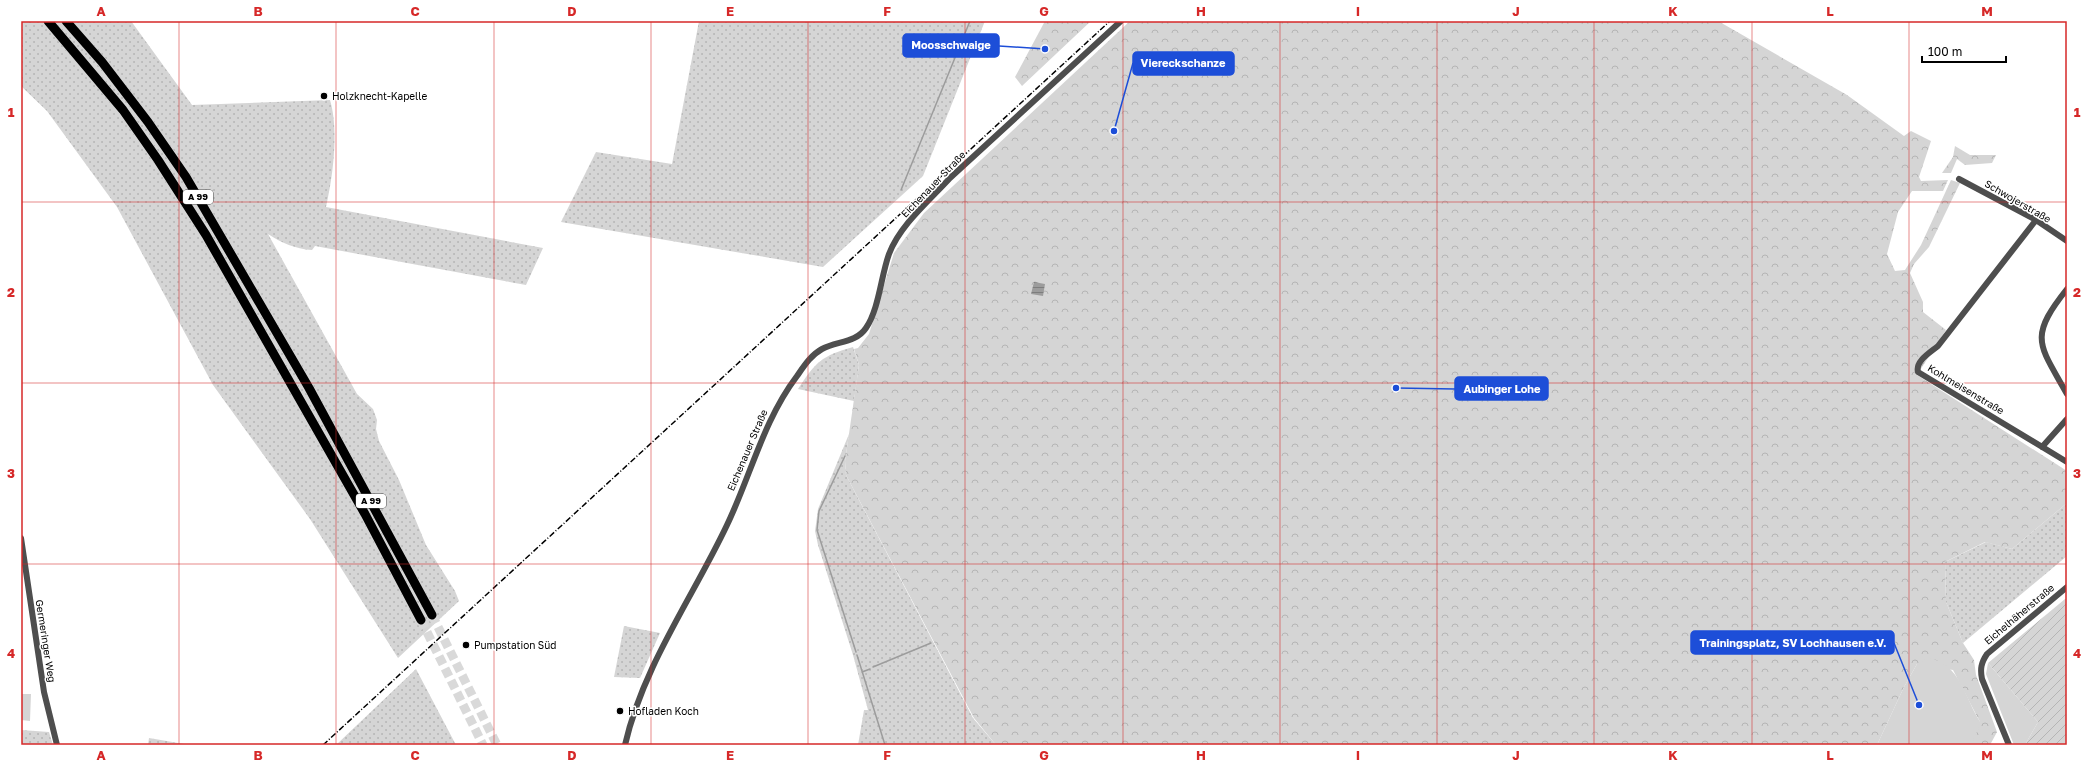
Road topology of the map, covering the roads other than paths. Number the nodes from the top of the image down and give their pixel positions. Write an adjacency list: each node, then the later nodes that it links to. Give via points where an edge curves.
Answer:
1 (48, 21): 15 (highway, A 99, via 123,110 206,235 365,514)
2 (66, 21): 14 (highway, A 99, via 139,110 186,177 309,388)
3 (1121, 21): 17 (street, Eichenauer Straße, via 950,178 926,204 906,226 892,248 867,327 855,339 831,345 816,353 795,378 771,416 728,524 659,656)
4 (1959, 179): 5 (street, Schwojerstraße)
5 (2036, 220): 6 (street, Schwojerstraße); 10 (street, Kohlmeisenstraße, via 1938,346 1919,363 1917,368 1918,372)
6 (2067, 241)
7 (2067, 289): 8 (street, via 2043,324 2042,346)
8 (2067, 394)
9 (2067, 419): 10 (street)
10 (2042, 447): 11 (street, Kohlmeisenstraße)
11 (2067, 462)
12 (21, 538): 16 (street, Germeringer Weg, via 44,692)
13 (2067, 587): 18 (street, Eichelhäherstraße, via 1982,661 1982,679)
14 (432, 615)
15 (421, 620)
16 (57, 745)
17 (625, 745)
18 (2009, 745)

